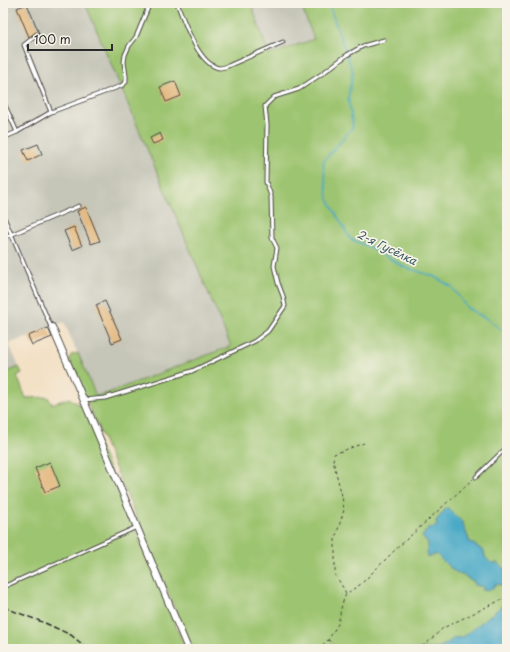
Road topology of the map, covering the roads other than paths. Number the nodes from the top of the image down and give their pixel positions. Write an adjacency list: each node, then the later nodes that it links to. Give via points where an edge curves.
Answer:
1 (150, 3): 7 (lane, via 136,37 125,55 126,82)
2 (177, 3): 5 (lane, via 198,51 213,66 228,66)
3 (37, 35): 7 (lane, via 24,45)
4 (384, 40): 15 (lane, via 352,52 299,89 274,97 266,106 266,182 271,196 272,238 277,248 274,266 285,306 268,330 255,341 192,371 105,398)
5 (283, 42)
6 (3, 101): 8 (lane)
7 (52, 112): 8 (lane)
8 (17, 132): 9 (lane)
9 (3, 138)
10 (79, 206): 12 (lane)
11 (3, 215): 12 (lane)
12 (11, 235): 13 (lane); 14 (lane)
13 (3, 238)
14 (52, 327): 15 (street)
15 (84, 400): 18 (street)
16 (507, 447): 17 (lane)
17 (476, 477)
18 (138, 527): 19 (lane); 20 (street)
19 (3, 587)
20 (188, 649)

